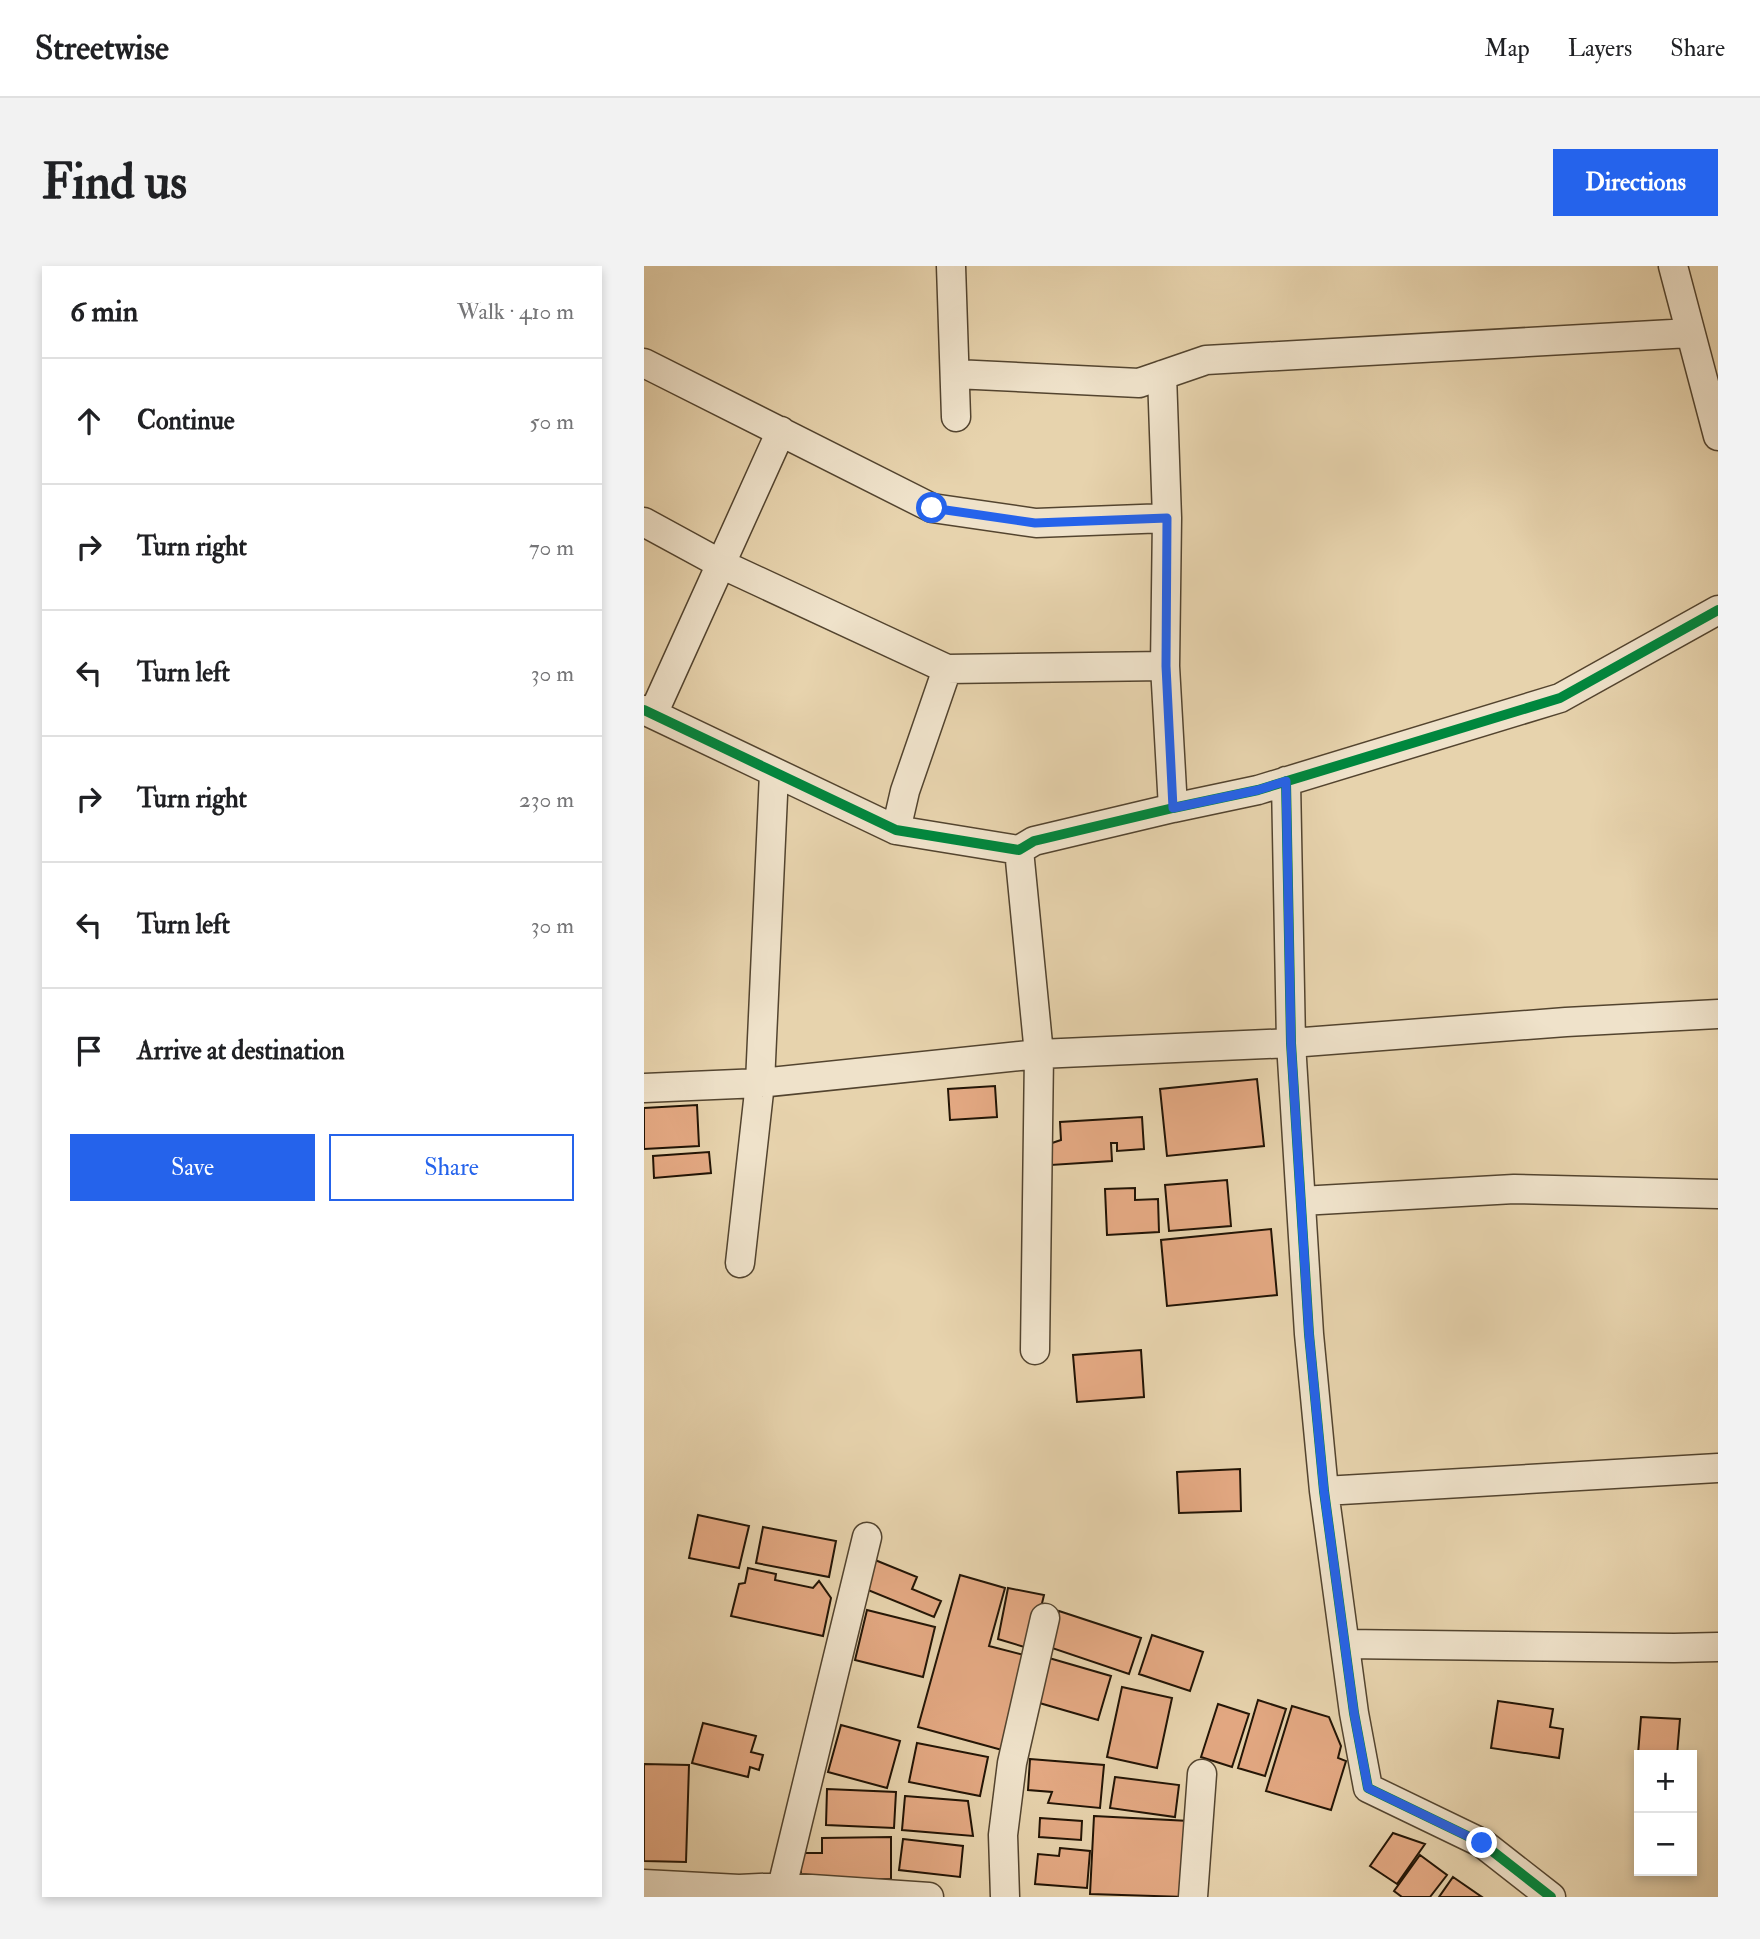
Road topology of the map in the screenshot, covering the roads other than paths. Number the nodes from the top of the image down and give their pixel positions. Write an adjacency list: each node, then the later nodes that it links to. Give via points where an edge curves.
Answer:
1 (951, 266): 5 (street)
2 (1673, 266): 3 (street)
3 (1690, 333): 6 (street, via 1206,360); 9 (street)
4 (644, 363): 8 (street)
5 (955, 374): 6 (street, via 1139,383); 7 (street)
6 (1162, 375): 10 (street)
7 (956, 417)
8 (781, 431): 10 (street, via 932,508 1035,523); 12 (street)
9 (1718, 436)
10 (1167, 518): 14 (street)
11 (644, 522): 12 (street)
12 (720, 564): 15 (street); 16 (street)
13 (1718, 610): 18 (street, via 1560,698)
14 (1166, 666): 15 (street); 19 (street)
15 (947, 669): 20 (street)
16 (649, 712): 17 (street)
17 (774, 773): 20 (street); 25 (street)
18 (1286, 781): 19 (street); 23 (street)
19 (1173, 808): 21 (street, via 1034,841)
20 (896, 830): 21 (street)
21 (1019, 850): 24 (street)
22 (1718, 1014): 23 (street)
23 (1291, 1043): 24 (street); 28 (street)
24 (1039, 1054): 25 (street); 30 (street)
25 (760, 1083): 26 (street); 29 (street)
26 (644, 1088)
27 (1718, 1194): 28 (street, via 1514,1189)
28 (1301, 1201): 32 (street)
29 (740, 1263)
30 (1035, 1350)
31 (1718, 1468): 32 (street)
32 (1324, 1491): 35 (street)
33 (867, 1537): 39 (street)
34 (1045, 1618): 42 (street, via 1012,1763 1003,1835)
35 (1345, 1644): 36 (street); 44 (street, via 1368,1788 1482,1843)
36 (1718, 1647)
37 (1202, 1774): 43 (street)
38 (644, 1884): 40 (street)
39 (782, 1887): 40 (street); 41 (street)
40 (700, 1892)
41 (929, 1897)
42 (1005, 1897)
43 (1193, 1897)
44 (1551, 1897)

